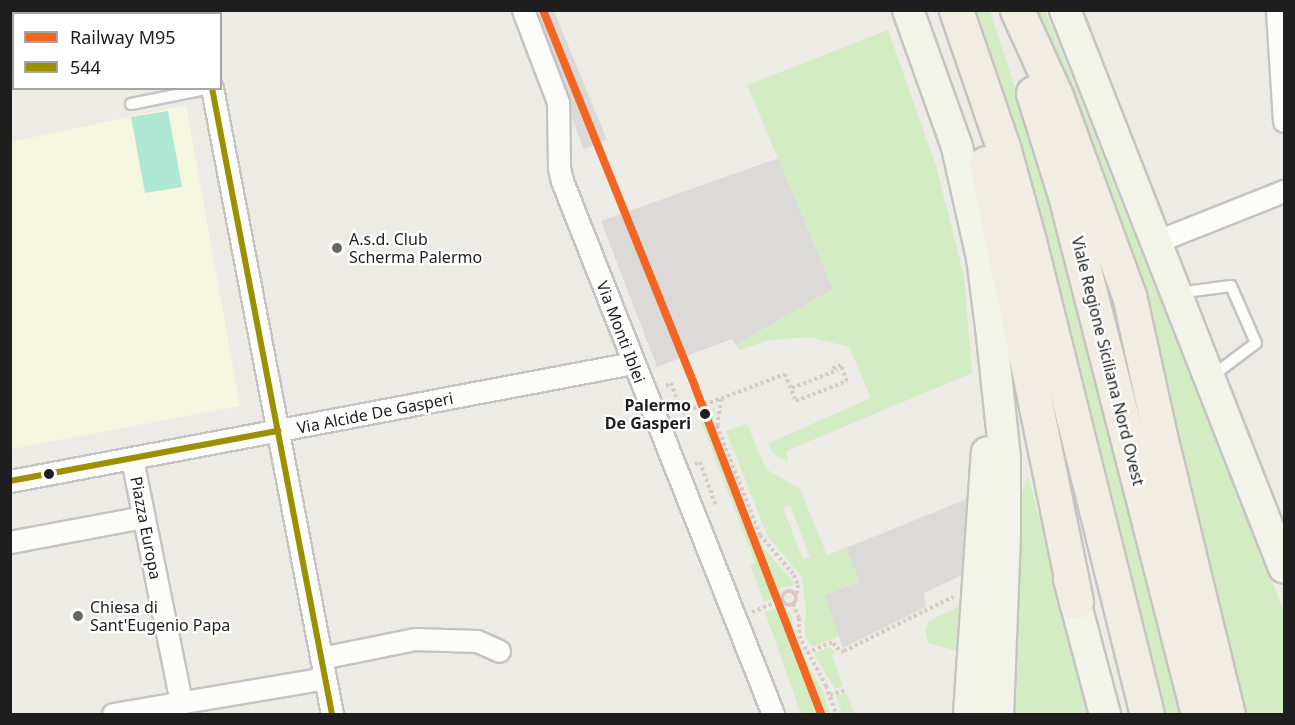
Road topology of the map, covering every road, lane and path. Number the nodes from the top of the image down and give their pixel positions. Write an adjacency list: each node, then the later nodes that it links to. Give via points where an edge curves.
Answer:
1 (523, 10): 17 (street, Via Monti Iblei, via 558,102 562,181)
2 (908, 10): 14 (street, via 957,147)
3 (1004, 10): 52 (main road, Viale Regione Siciliana Nord Ovest, via 1065,195)
4 (1017, 10): 53 (main road, via 1056,96 1126,284)
5 (1065, 10): 13 (street)
6 (1277, 10): 11 (street)
7 (959, 18): 35 (main road); 51 (main road, via 1003,147 1029,241)
8 (201, 90): 10 (lane)
9 (211, 90): 24 (street)
10 (131, 104)
11 (1284, 122)
12 (1284, 191): 13 (street)
13 (1155, 242): 15 (street)
14 (982, 258): 16 (street); 35 (street, via 1023,428)
15 (1176, 294): 20 (street); 20 (lane, via 1231,286 1256,343)
16 (992, 327): 48 (street); 49 (street, via 1005,459)
17 (633, 363): 24 (street, Via Alcide De Gasperi); 46 (street, Via Monti Iblei)
18 (833, 368): 22 (path, via 841,365 847,381 796,401 784,374)
19 (838, 370): 21 (path)
20 (1209, 378): 31 (street)
21 (792, 388)
22 (722, 399): 23 (path, via 682,414 670,383 665,385); 32 (path, via 717,426 760,535 794,575 798,585)
23 (675, 413)
24 (278, 431): 25 (street, Via Alcide De Gasperi); 40 (street)
25 (132, 459): 27 (street, Via Alcide De Gasperi); 29 (street, Piazza Europa)
26 (700, 462): 28 (path)
27 (10, 482)
28 (716, 506)
29 (144, 517): 30 (street); 43 (street, Piazza Europa)
30 (10, 542)
31 (1284, 568)
32 (796, 596): 34 (path, via 788,591); 36 (path)
33 (954, 596): 39 (path, via 844,651 829,643)
34 (782, 600): 36 (path); 37 (path)
35 (1076, 602): 50 (street)
36 (793, 604): 39 (path, via 799,618 799,636)
37 (752, 612)
38 (499, 651): 40 (street, via 477,640 415,639)
39 (807, 653): 42 (path)
40 (323, 668): 43 (street); 45 (street)
41 (845, 690): 42 (path)
42 (830, 695): 47 (path)
43 (181, 703): 44 (street)
44 (113, 714)
45 (332, 714)
46 (773, 714)
47 (836, 714)
48 (969, 714)
49 (998, 714)
50 (1106, 714)
51 (1147, 714)
52 (1198, 714)
53 (1228, 714)

